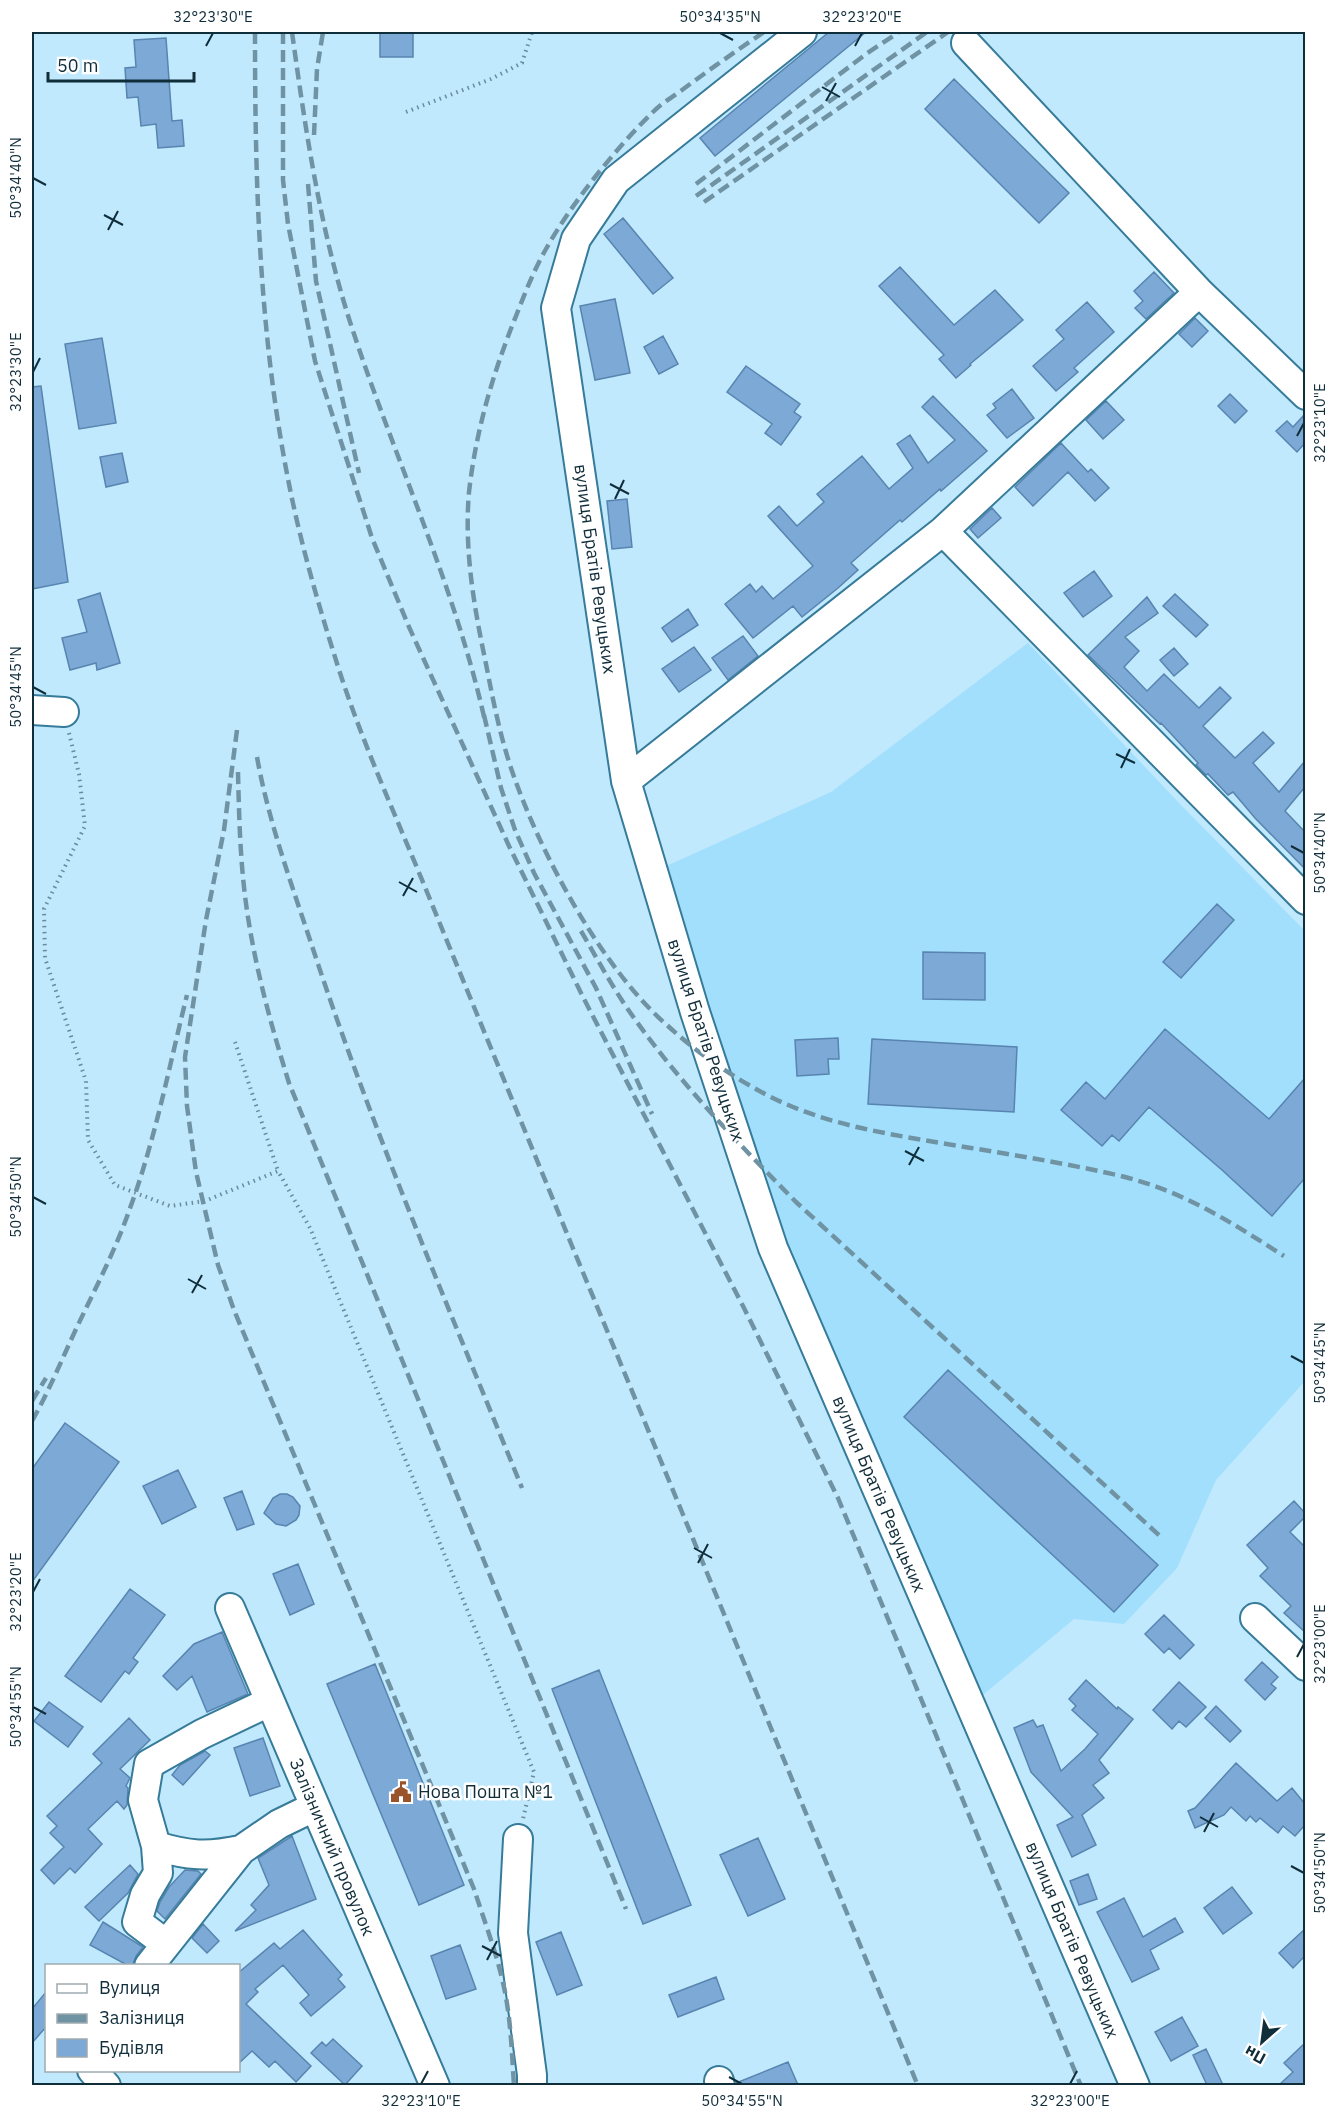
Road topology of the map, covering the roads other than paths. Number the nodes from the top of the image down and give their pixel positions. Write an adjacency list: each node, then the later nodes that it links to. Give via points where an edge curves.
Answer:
1 (802, 32): 8 (street, вулиця Братів Ревуцьких, via 616,180 576,239 556,308)
2 (966, 43): 3 (street)
3 (1199, 292): 4 (street); 5 (street)
4 (1305, 394)
5 (943, 531): 8 (street); 9 (street)
6 (32, 710): 7 (street)
7 (64, 712)
8 (626, 781): 23 (street, вулиця Братів Ревуцьких, via 695,1012 773,1248)
9 (1305, 900)
10 (230, 1608): 13 (street, Залізничний провулок)
11 (1255, 1618): 12 (street)
12 (1305, 1666)
13 (269, 1701): 14 (street, Залізничний провулок); 16 (street, via 149,1764 143,1800)
14 (314, 1807): 17 (street, via 279,1824); 21 (street, Залізничний провулок)
15 (518, 1839): 22 (street, via 513,1933)
16 (156, 1846): 17 (street, via 213,1856); 18 (street, via 158,1873 145,1895 137,1922)
17 (241, 1850): 18 (street)
18 (158, 1955)
19 (94, 2072): 20 (street)
20 (106, 2085)
21 (435, 2085)
22 (532, 2085)
23 (1136, 2085)

